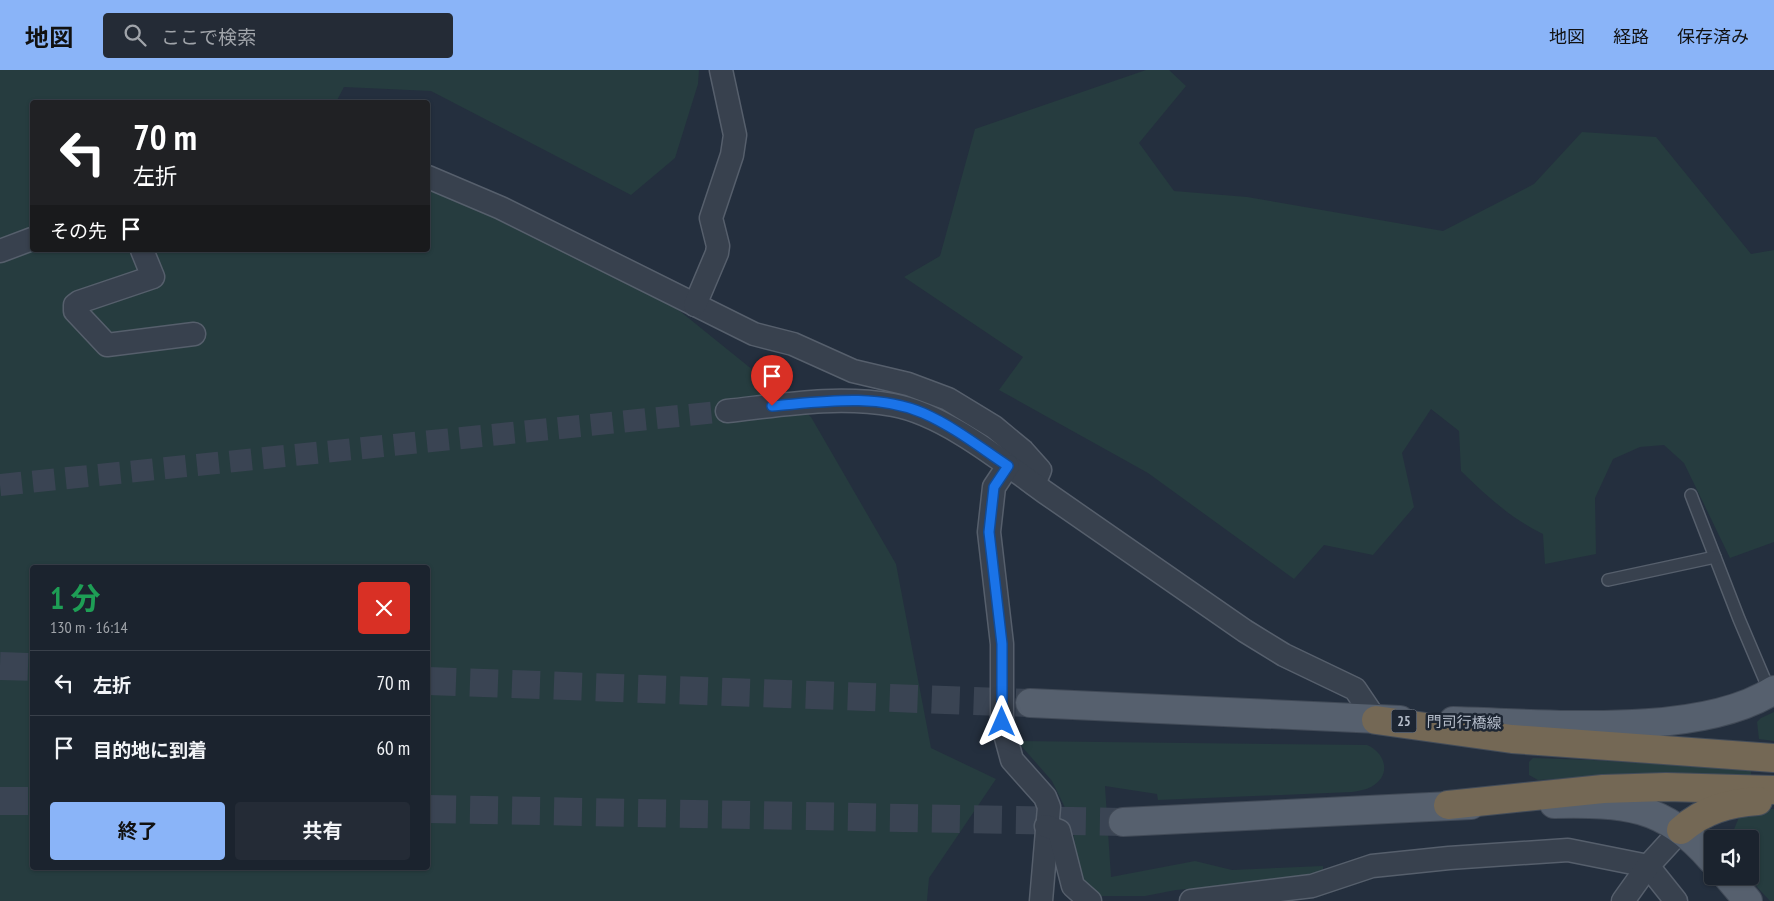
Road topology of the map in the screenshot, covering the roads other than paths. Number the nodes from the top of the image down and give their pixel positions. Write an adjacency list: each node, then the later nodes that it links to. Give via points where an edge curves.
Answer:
1 (722, 70): 6 (street, via 736,135 711,218 717,253)
2 (430, 178): 6 (street, via 502,208)
3 (30, 240): 4 (street)
4 (0, 251)
5 (143, 252): 7 (street, via 152,277 79,302 75,311 108,345)
6 (695, 305): 10 (street, via 754,334 793,344 853,371 908,384 948,400 994,427 1024,451 1040,470)
7 (194, 334)
8 (727, 411): 9 (street, via 820,401 893,405 923,413)
9 (1008, 466): 10 (street); 22 (street, via 994,487 989,532 1002,644 1002,722 1012,760 1045,797 1049,807)
10 (1034, 484): 16 (street, via 1253,636 1284,655 1355,689)
11 (1691, 495): 12 (lane)
12 (1715, 557): 13 (lane); 14 (lane)
13 (1608, 580)
14 (1772, 691): 16 (main road, 門司行橋線 / 25, via 1716,714 1685,720 1589,724)
15 (1030, 703): 16 (main road, 門司行橋線 / 25)
16 (1376, 720): 17 (highway, via 1512,739)
17 (1774, 758)
18 (1774, 790): 20 (highway, via 1602,789)
19 (1774, 800): 23 (highway, via 1742,802 1711,810)
20 (1448, 805): 21 (main road); 23 (main road, via 1610,805 1635,808 1658,816)
21 (1123, 822)
22 (1046, 826): 27 (street); 28 (street, via 1059,831 1073,886)
23 (1681, 830): 24 (main road); 25 (street)
24 (1704, 852)
25 (1648, 866): 29 (street, via 1568,850 1449,858 1372,866 1312,886); 30 (street); 31 (street)
26 (1734, 885): 32 (main road)
27 (1041, 901)
28 (1090, 901)
29 (1191, 901)
30 (1623, 901)
31 (1676, 901)
32 (1748, 901)

